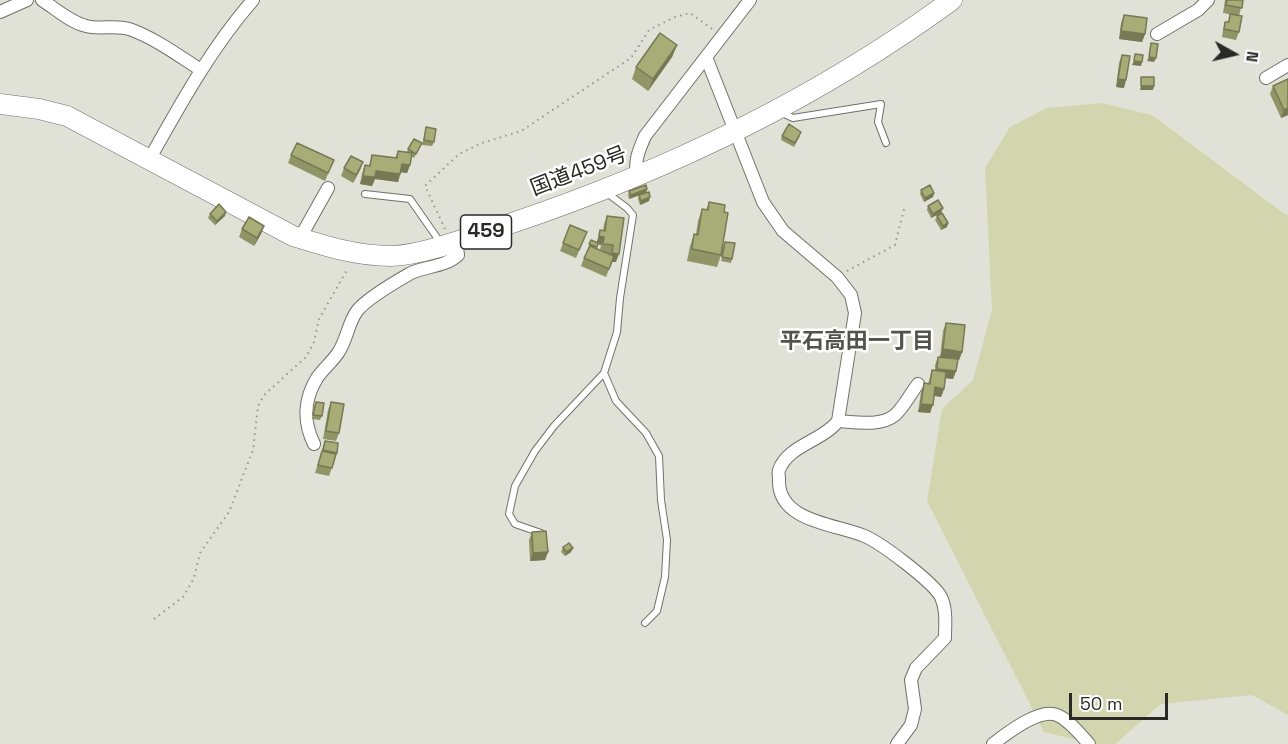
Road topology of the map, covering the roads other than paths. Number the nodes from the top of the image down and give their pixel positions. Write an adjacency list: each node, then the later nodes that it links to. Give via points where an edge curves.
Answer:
1 (27, 0): 7 (street)
2 (42, 0): 11 (street, via 77,23 132,30)
3 (253, 0): 11 (street)
4 (750, 0): 9 (street)
5 (952, 0): 14 (highway, 国道459号 / 459, via 875,53)
6 (1208, 0): 8 (street)
7 (0, 12)
8 (1157, 34)
9 (706, 57): 15 (street); 18 (street, via 645,136 635,165)
10 (1288, 65): 12 (street)
11 (201, 70): 17 (street)
12 (1266, 78)
13 (0, 104): 17 (highway, 国道459号 / 459, via 68,116)
14 (777, 111): 15 (highway, 国道459号 / 459); 16 (lane, via 793,118 881,104 878,122)
15 (737, 132): 18 (highway, 国道459号 / 459); 26 (street, via 763,202 783,231 837,277 851,295 855,313)
16 (886, 143)
17 (149, 160): 22 (highway, 国道459号 / 459)
18 (637, 176): 20 (highway, 国道459号 / 459)
19 (327, 188): 22 (street)
20 (602, 190): 23 (highway, 国道459号 / 459); 24 (lane, via 633,215 617,332)
21 (365, 194): 23 (lane, via 410,199)
22 (300, 238): 23 (highway, 国道459号 / 459, via 328,248 392,256)
23 (450, 243): 27 (street, via 458,255 452,261 412,273 358,310 339,352 311,390 305,422)
24 (604, 373): 28 (lane, via 554,426 515,486 509,514 515,524); 29 (lane, via 616,401 646,433 659,456 667,540 665,577 657,611)
25 (918, 384): 26 (street, via 886,420)
26 (838, 421): 30 (street, via 792,453 779,470 778,488 784,501 810,520 865,536 916,572 940,595 945,611 945,638 916,668 911,680 915,709 911,725)
27 (314, 444)
28 (546, 535)
29 (645, 623)
30 (897, 744)
31 (993, 744): 32 (street, via 1011,730 1049,713 1059,715)
32 (1089, 744)

